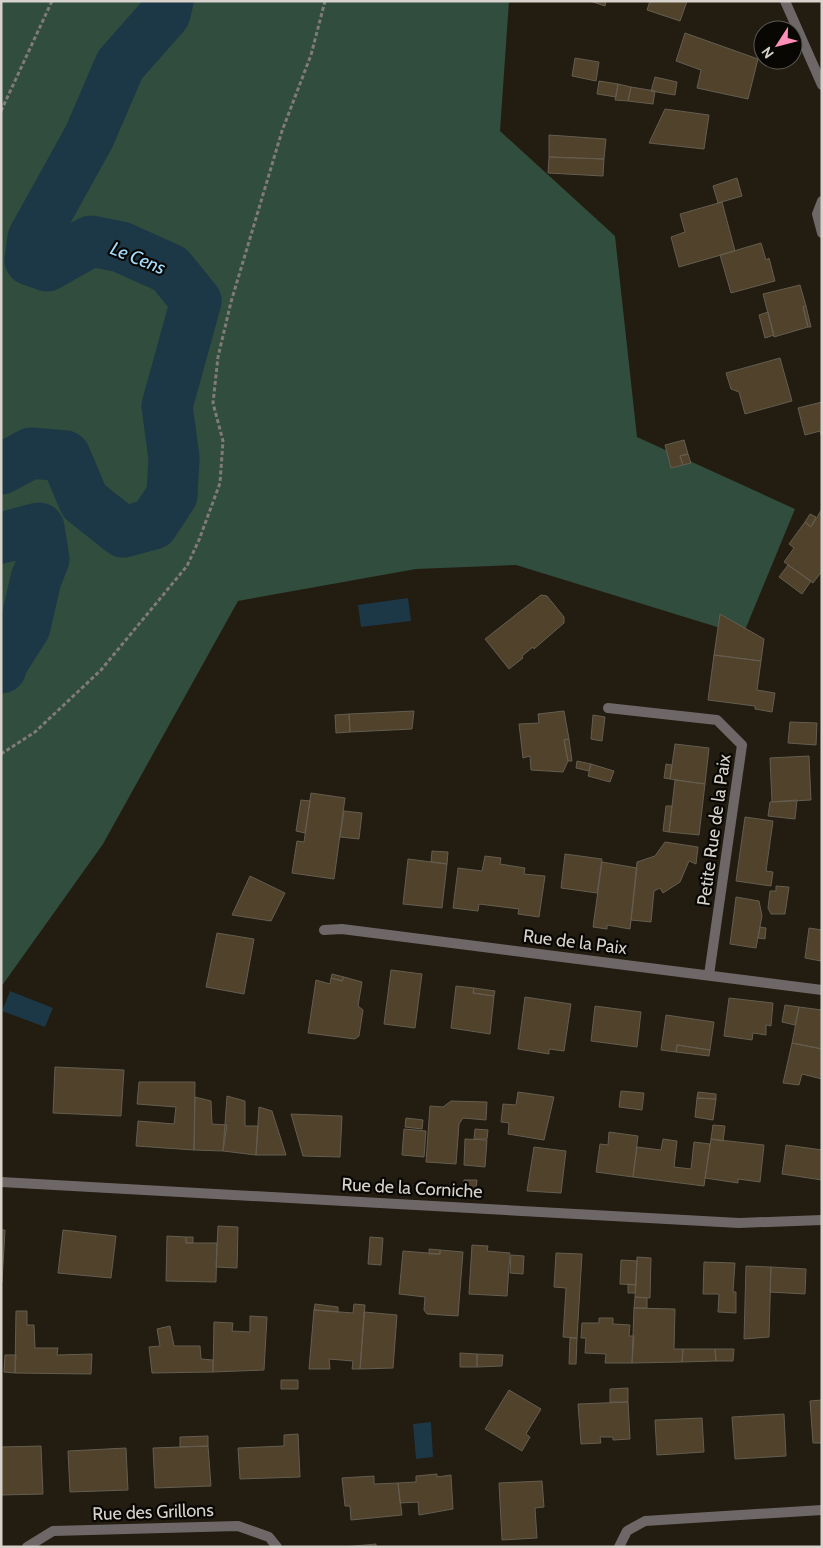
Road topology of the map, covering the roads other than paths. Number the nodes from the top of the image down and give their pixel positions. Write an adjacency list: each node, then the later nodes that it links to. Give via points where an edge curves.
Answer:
1 (785, 1): 2 (street)
2 (822, 85)
3 (822, 201): 4 (street, via 817,214)
4 (822, 233)
5 (608, 708): 7 (street, Petite Rue de la Paix, via 717,720 742,745)
6 (324, 930): 7 (street, Rue de la Paix, via 342,929)
7 (709, 975): 8 (street, Rue de la Paix)
8 (822, 990)
9 (1, 1182): 10 (street, Rue de la Corniche, via 739,1223)
10 (822, 1220)
11 (822, 1510): 14 (street, via 645,1521 627,1530)
12 (27, 1547): 13 (street, Rue des Grillons, via 53,1531 238,1526 269,1537)
13 (277, 1547)
14 (620, 1547)

